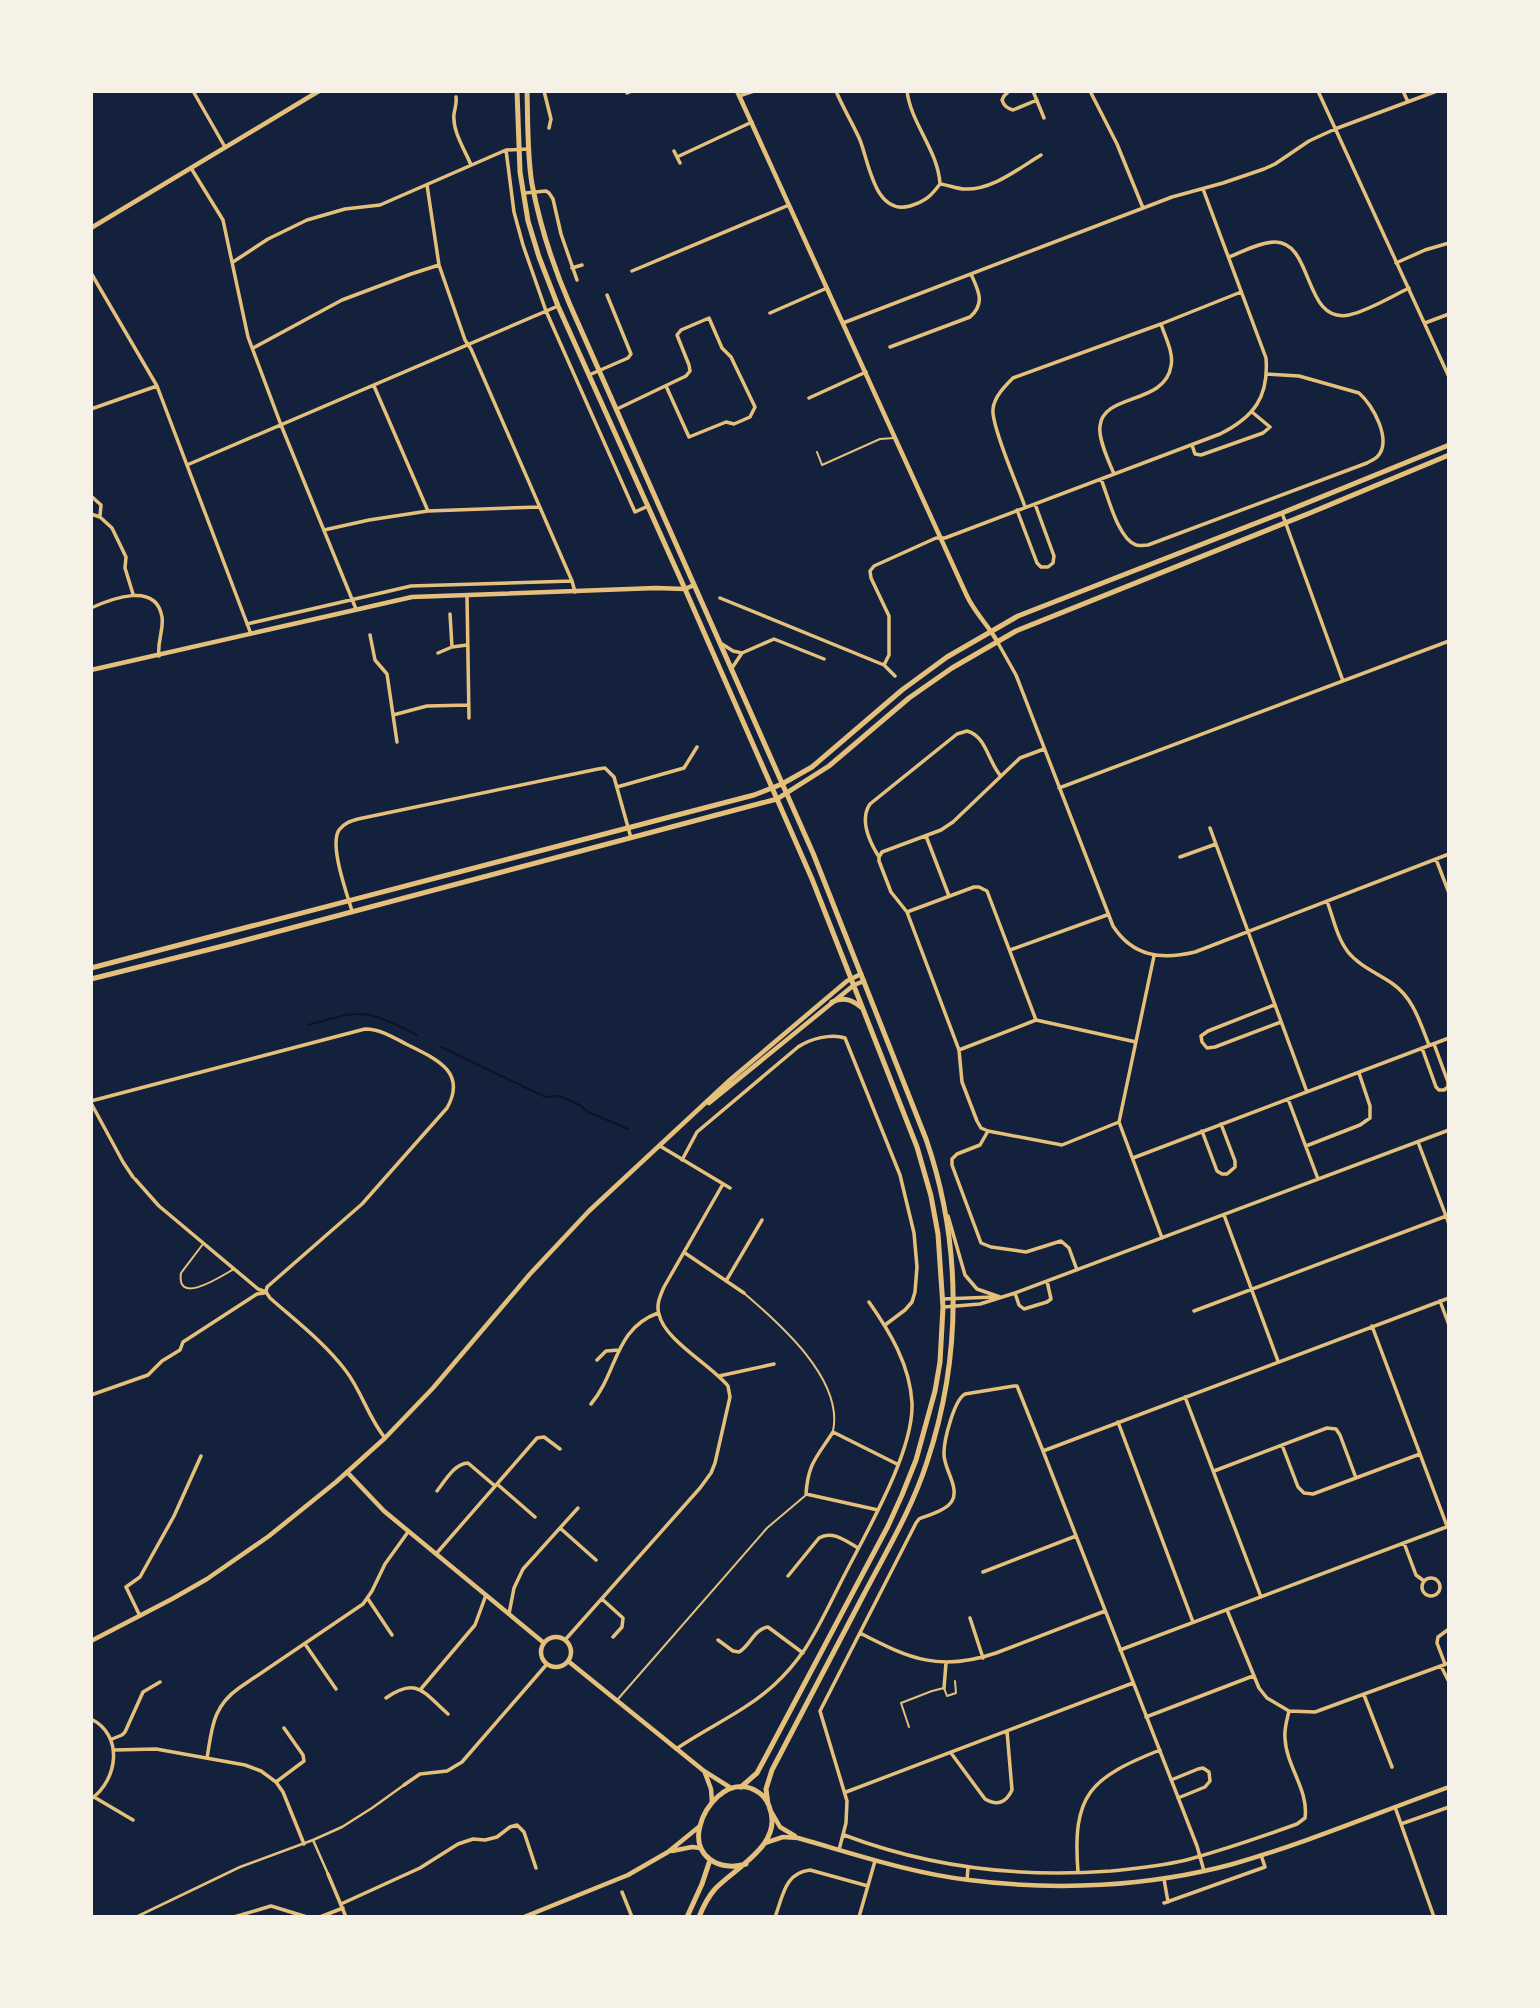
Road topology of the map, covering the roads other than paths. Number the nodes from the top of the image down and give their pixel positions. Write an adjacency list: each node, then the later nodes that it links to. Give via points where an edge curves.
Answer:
1 (192, 91): 25 (street)
2 (319, 91): 25 (street)
3 (517, 91): 26 (main road)
4 (527, 91): 27 (main road)
5 (544, 91): 23 (street)
6 (632, 91): 16 (street)
7 (754, 91): 17 (street)
8 (836, 91): 35 (street, via 860,139 880,197 892,206 905,207 931,197)
9 (907, 91): 35 (street)
10 (1009, 91): 19 (street, via 1002,100 1009,109)
11 (1033, 91): 19 (street)
12 (1090, 91): 41 (street)
13 (1318, 91): 24 (street)
14 (1403, 91): 20 (street)
15 (1437, 91): 20 (street)
16 (627, 93)
17 (738, 94): 22 (street)
18 (456, 97): 33 (street, via 456,130)
19 (1037, 100): 21 (street)
20 (1408, 102): 24 (street)
21 (1044, 118)
22 (751, 122): 31 (street); 40 (street)
23 (549, 128)
24 (1335, 129): 37 (street, via 1275,164); 46 (street)
25 (225, 147): 34 (street)
26 (518, 149): 27 (street); 28 (street); 39 (main road)
27 (529, 149): 38 (main road)
28 (506, 150): 33 (street); 59 (street, via 514,212)
29 (674, 151): 31 (street)
30 (1041, 155): 35 (street, via 981,187)
31 (677, 157): 32 (street)
32 (680, 163)
33 (471, 165): 36 (street)
34 (191, 168): 42 (street); 45 (street, via 223,220)
35 (940, 184)
36 (427, 185): 45 (street, via 380,205 307,220); 47 (street)
37 (1203, 189): 41 (street); 44 (street)
38 (534, 192): 39 (street); 49 (street, via 551,196); 68 (main road, via 553,263)
39 (523, 194): 58 (main road, via 538,257)
40 (789, 205): 50 (street); 54 (street)
41 (1143, 208): 52 (street)
42 (91, 228)
43 (1449, 243): 46 (street)
44 (1228, 257): 55 (street, via 1270,242 1284,244 1295,252 1322,306 1335,314 1350,315); 56 (street)
45 (233, 262): 66 (street)
46 (1396, 263): 55 (street)
47 (439, 265): 65 (street); 66 (street, via 342,300)
48 (582, 265): 49 (street)
49 (572, 268): 53 (street)
50 (632, 271)
51 (91, 274): 73 (street)
52 (971, 274): 62 (street); 67 (street, via 980,298 975,313)
53 (577, 280)
54 (827, 288): 60 (street); 62 (street)
55 (1409, 288): 63 (street)
56 (1241, 292): 64 (street); 70 (street, via 1266,358)
57 (607, 295): 68 (street, via 631,354)
58 (558, 306): 59 (street); 71 (main road)
59 (546, 311): 65 (street); 91 (street, via 635,512)
60 (770, 313)
61 (1449, 314): 63 (street)
62 (843, 323): 69 (street)
63 (1425, 323): 72 (street)
64 (1161, 324): 87 (street, via 1172,365 1168,377 1151,392 1113,407 1099,425); 93 (street, via 1013,378 1001,390 993,409 995,425)
65 (469, 345): 74 (street); 92 (street)
66 (253, 348): 80 (street)
67 (890, 348)
68 (600, 371): 71 (street); 78 (main road)
69 (866, 372): 76 (street); 81 (street)
70 (1267, 374): 79 (street); 88 (street, via 1299,376 1359,393 1373,409 1383,434 1377,457 1148,545 1126,539)
71 (589, 375): 91 (main road)
72 (1449, 377)
73 (157, 386): 77 (street); 86 (street)
74 (374, 386): 80 (street); 95 (street)
75 (666, 386): 75 (street, via 690,371 677,335 709,318 755,407 750,417 690,437); 78 (street)
76 (809, 398)
77 (91, 408)
78 (617, 410): 103 (main road)
79 (1252, 412): 82 (street, via 1238,425); 82 (street, via 1270,427 1264,433 1202,455 1195,454)
80 (281, 425): 86 (street); 100 (street)
81 (895, 438): 84 (lane, via 880,439 822,465); 101 (street)
82 (1192, 445): 87 (street)
83 (1449, 445): 96 (main road)
84 (817, 452)
85 (1449, 455): 99 (main road)
86 (187, 466): 113 (street)
87 (1114, 474): 88 (street)
88 (1101, 479): 90 (street)
89 (91, 496): 98 (street, via 101,505)
90 (1035, 504): 93 (street); 94 (street, via 1054,556 1048,567 1037,563)
91 (648, 506): 104 (main road)
92 (539, 507): 95 (street); 102 (street)
93 (1026, 507): 94 (street)
94 (1017, 510): 101 (street)
95 (428, 511): 100 (street)
96 (1282, 513): 99 (street); 114 (main road, via 1018,616)
97 (91, 514): 98 (street)
98 (100, 517): 106 (street, via 112,528 126,557)
99 (1286, 523): 118 (main road); 130 (street)
100 (324, 530): 109 (street)
101 (941, 538): 114 (street, via 974,611); 126 (street, via 870,571 889,617)
102 (572, 581): 105 (street); 109 (street, via 411,586)
103 (694, 585): 104 (street); 119 (main road)
104 (685, 589): 105 (street); 140 (main road)
105 (575, 592): 107 (street)
106 (133, 594): 110 (street); 124 (street, via 155,603 162,615)
107 (467, 596): 111 (street, via 412,597); 120 (street)
108 (720, 598): 126 (street)
109 (352, 600): 111 (street); 113 (street)
110 (91, 608)
111 (356, 610): 115 (street)
112 (450, 614): 121 (street)
113 (247, 624): 115 (street)
114 (991, 631): 118 (street); 138 (main road, via 947,657 812,767)
115 (251, 634): 124 (street)
116 (369, 635): 132 (street, via 375,660 387,674)
117 (1449, 640): 130 (street)
118 (997, 641): 136 (street, via 1016,675); 142 (main road, via 909,698 838,759)
119 (721, 644): 123 (street); 127 (main road)
120 (467, 645): 121 (street); 131 (street)
121 (452, 647): 122 (street)
122 (438, 653)
123 (742, 653): 125 (street, via 774,639); 127 (street)
124 (159, 656): 128 (street)
125 (824, 659)
126 (884, 665): 129 (street)
127 (732, 669): 138 (main road)
128 (91, 670)
129 (895, 676)
130 (1343, 681): 141 (street)
131 (469, 705): 132 (street, via 427,706); 133 (street)
132 (393, 715): 134 (street)
133 (469, 718)
134 (397, 741)
135 (697, 747): 139 (street, via 684,768)
136 (1044, 749): 137 (street, via 1020,758); 141 (street)
137 (1000, 775): 146 (street, via 953,822); 150 (street, via 976,735 967,731 957,734 866,810 865,826)
138 (782, 784): 140 (main road); 142 (main road)
139 (617, 787): 144 (street); 155 (street, via 611,772 598,768 347,822 335,838)
140 (772, 788): 143 (main road); 144 (main road)
141 (1059, 788): 159 (street)
142 (787, 794): 143 (main road); 164 (main road)
143 (777, 799): 147 (main road); 166 (main road)
144 (627, 827): 147 (street); 155 (main road)
145 (1210, 828): 148 (street)
146 (926, 836): 150 (street); 154 (street)
147 (631, 838): 157 (main road)
148 (1216, 844): 151 (street); 160 (street)
149 (1449, 854): 152 (street)
150 (879, 857): 158 (street, via 891,892)
151 (1180, 857)
152 (1436, 859): 153 (street); 156 (street)
153 (1449, 893)
154 (949, 897): 158 (street); 161 (street, via 974,887 987,891)
155 (349, 900): 157 (street); 163 (main road)
156 (1326, 901): 160 (street); 175 (street, via 1349,953 1406,996)
157 (352, 911): 165 (main road)
158 (907, 912): 177 (street)
159 (1108, 914): 161 (street); 162 (street, via 1132,947)
160 (1247, 932): 162 (street, via 1179,956); 168 (street)
161 (1010, 950): 170 (street)
162 (1154, 956): 173 (street)
163 (91, 968)
164 (863, 977): 166 (street); 196 (main road, via 932,1157)
165 (91, 979)
166 (852, 981): 167 (street); 169 (main road); 183 (street)
167 (832, 1002): 169 (main road, via 849,1000); 183 (street)
168 (1274, 1005): 171 (street); 171 (street, via 1208,1031 1201,1036 1202,1042 1207,1048 1215,1047)
169 (867, 1019): 214 (main road, via 926,1176)
170 (1036, 1020): 173 (street); 177 (street)
171 (1281, 1022): 179 (street)
172 (1449, 1038): 174 (street)
173 (1136, 1042): 182 (street)
174 (1434, 1044): 175 (street); 176 (street, via 1448,1082 1444,1090 1436,1087)
175 (1429, 1046): 176 (street)
176 (1422, 1048): 178 (street)
177 (959, 1050): 186 (street, via 962,1082 977,1121)
178 (1359, 1073): 179 (street); 190 (street, via 1370,1118)
179 (1307, 1092): 180 (street)
180 (1288, 1099): 184 (street); 190 (street)
181 (91, 1102): 202 (street, via 134,1178); 209 (street, via 365,1029 380,1031 442,1063 453,1088 447,1108 362,1203)
182 (1119, 1122): 186 (street, via 1062,1145); 191 (street)
183 (684, 1123): 189 (street)
184 (1221, 1124): 187 (street); 187 (street, via 1235,1167 1227,1174 1217,1171)
185 (1449, 1130): 188 (street)
186 (988, 1131): 205 (street, via 980,1145 952,1159 981,1243 1026,1252 1061,1241 1069,1248)
187 (1202, 1131): 191 (street)
188 (1418, 1142): 193 (street); 198 (street)
189 (659, 1145): 192 (street); 235 (street, via 559,1242)
190 (1306, 1146): 193 (street)
191 (1133, 1158): 201 (street)
192 (682, 1160): 194 (street); 222 (street, via 697,1132 798,1047 841,1036 848,1042 900,1175 914,1233 917,1267 912,1302)
193 (1318, 1179): 197 (street)
194 (723, 1184): 195 (street); 203 (street)
195 (730, 1188)
196 (944, 1208): 212 (street, via 965,1275 977,1289); 215 (main road)
197 (1224, 1215): 201 (street); 208 (street)
198 (1448, 1216): 200 (street); 208 (street)
199 (762, 1220): 206 (street)
200 (1449, 1224)
201 (1162, 1238): 205 (street)
202 (203, 1243): 204 (street); 204 (lane, via 181,1273 184,1286 198,1288)
203 (684, 1253): 206 (street); 221 (street, via 664,1287)
204 (234, 1269): 209 (street)
205 (1077, 1270): 207 (street)
206 (726, 1281): 210 (street)
207 (1047, 1281): 211 (street); 211 (street, via 1051,1298 1037,1306 1021,1308)
208 (1251, 1289): 220 (street); 227 (street)
209 (266, 1292): 230 (street, via 183,1342 180,1350 148,1375); 235 (street, via 335,1356)
210 (744, 1293): 234 (lane, via 790,1336 817,1370 831,1400)
211 (1015, 1293): 212 (street)
212 (1000, 1297): 215 (street); 219 (street)
213 (1449, 1298): 216 (street)
214 (943, 1299): 215 (street); 218 (main road)
215 (953, 1299): 219 (main road)
216 (1440, 1301): 223 (street); 224 (street)
217 (869, 1302): 222 (street)
218 (943, 1307): 219 (street); 317 (main road, via 935,1391 902,1495 757,1773)
219 (954, 1307): 324 (main road, via 946,1389 920,1481 772,1770 766,1789)
220 (1194, 1311)
221 (658, 1313): 225 (street, via 636,1324); 229 (street, via 671,1335)
222 (886, 1325): 241 (street, via 909,1381 912,1405)
223 (1449, 1325)
224 (1372, 1326): 227 (street); 239 (street)
225 (619, 1350): 226 (street, via 606,1351); 232 (street)
226 (597, 1360)
227 (1279, 1362): 231 (street)
228 (774, 1364): 229 (street)
229 (719, 1376): 265 (street, via 730,1391 711,1473)
230 (91, 1395)
231 (1185, 1397): 233 (street); 242 (street)
232 (591, 1404)
233 (1118, 1422): 238 (street); 271 (street)
234 (833, 1432): 241 (street); 247 (street, via 812,1464)
235 (385, 1438): 243 (street)
236 (1282, 1444): 242 (street); 244 (street, via 1304,1493); 244 (street, via 1336,1429)
237 (560, 1449): 245 (street, via 544,1437 537,1438)
238 (1043, 1451): 254 (street); 273 (street, via 1017,1387 959,1397 944,1452 953,1499 916,1523)
239 (1420, 1454): 244 (street); 251 (street)
240 (201, 1457): 269 (street, via 151,1558 137,1580 125,1587)
241 (897, 1464): 249 (street)
242 (1214, 1471): 263 (street)
243 (347, 1472): 253 (street); 269 (street, via 233,1562)
244 (1356, 1478)
245 (496, 1485): 246 (street, via 464,1463); 250 (street); 257 (street)
246 (437, 1491)
247 (807, 1494): 249 (street); 298 (lane, via 767,1528)
248 (578, 1508): 252 (street)
249 (878, 1510): 256 (street)
250 (535, 1517)
251 (1448, 1526): 255 (street)
252 (560, 1528): 258 (street); 268 (street, via 523,1569)
253 (408, 1532): 257 (street); 264 (street)
254 (1076, 1536): 259 (street); 267 (street)
255 (1404, 1543): 261 (street, via 1416,1575); 263 (street)
256 (858, 1548): 260 (street, via 823,1535); 282 (street)
257 (436, 1554): 262 (street)
258 (596, 1560)
259 (983, 1572)
260 (788, 1576)
261 (1424, 1581): 261 (street, via 1436,1580 1437,1593 1429,1596 1424,1592)
262 (486, 1595): 268 (street); 295 (street, via 475,1625)
263 (1261, 1597): 266 (street)
264 (368, 1599): 274 (street); 280 (street)
265 (602, 1599): 275 (street, via 623,1618); 276 (street)
266 (1227, 1609): 271 (street); 288 (street)
267 (1105, 1611): 281 (street); 283 (street)
268 (509, 1614): 279 (street)
269 (140, 1616): 278 (street)
270 (970, 1618): 283 (street)
271 (1193, 1622): 281 (street)
272 (1449, 1629): 287 (street, via 1437,1643)
273 (860, 1632): 285 (street, via 897,1652); 320 (street, via 820,1711)
274 (393, 1635)
275 (613, 1637)
276 (565, 1640): 279 (street, via 554,1637); 284 (street, via 571,1650)
277 (718, 1640): 282 (street, via 739,1652 760,1629 768,1627)
278 (91, 1641)
279 (544, 1643): 286 (street, via 541,1654)
280 (305, 1644): 294 (street); 311 (street, via 224,1700)
281 (1120, 1650): 292 (street)
282 (803, 1653): 307 (street, via 757,1699)
283 (983, 1658): 285 (street)
284 (568, 1661): 286 (street, via 555,1667); 298 (street)
285 (946, 1663): 293 (street)
286 (547, 1664): 316 (street, via 462,1762 447,1771 420,1774)
287 (1445, 1664): 291 (street); 296 (street)
288 (1253, 1676): 299 (street, via 1268,1698); 301 (street)
289 (955, 1681): 293 (lane, via 956,1693 947,1696)
290 (160, 1682): 306 (street, via 143,1692 125,1732)
291 (1449, 1682)
292 (1133, 1683): 301 (street); 305 (street)
293 (944, 1688): 303 (lane, via 901,1703)
294 (335, 1689)
295 (420, 1690): 297 (street, via 403,1687); 300 (street)
296 (1364, 1695): 299 (street, via 1315,1712); 312 (street)
297 (386, 1698)
298 (617, 1701): 307 (street)
299 (1289, 1711): 340 (street, via 1284,1739 1307,1806 1305,1818)
300 (448, 1714)
301 (1146, 1717): 309 (street)
302 (92, 1721): 306 (street)
303 (909, 1727)
304 (284, 1728): 315 (street, via 304,1759)
305 (1007, 1731): 310 (street); 310 (street, via 1012,1790 1002,1803 985,1799)
306 (112, 1739): 308 (street)
307 (676, 1749): 313 (street)
308 (114, 1750): 311 (street, via 156,1749); 321 (street, via 111,1773)
309 (1160, 1750): 314 (street); 347 (street, via 1111,1772 1092,1789 1077,1830)
310 (951, 1753): 320 (street)
311 (207, 1758): 315 (street, via 253,1768)
312 (1392, 1767)
313 (704, 1771): 319 (street); 323 (street)
314 (1171, 1780): 322 (street); 322 (street, via 1198,1769 1209,1772 1205,1787)
315 (276, 1782): 335 (street)
316 (404, 1784): 333 (street, via 342,1827)
317 (741, 1787): 319 (main road); 324 (main road, via 759,1793)
318 (1449, 1787): 325 (street)
319 (732, 1788): 323 (main road)
320 (846, 1792): 331 (street)
321 (93, 1798): 328 (street)
322 (1178, 1798): 340 (street)
323 (712, 1802): 330 (main road)
324 (768, 1804): 327 (main road)
325 (1395, 1807): 329 (street); 339 (street)
326 (1449, 1807): 329 (street)
327 (771, 1813): 332 (street, via 783,1829); 334 (main road)
328 (133, 1820)
329 (1401, 1825): 365 (street)
330 (700, 1826): 336 (main road); 338 (street)
331 (844, 1835): 337 (street); 344 (street, via 904,1856)
332 (799, 1838): 334 (street); 337 (street)
333 (313, 1840): 335 (street); 348 (street)
334 (764, 1843): 343 (main road)
335 (304, 1844): 354 (street, via 240,1867)
336 (702, 1849): 338 (street); 341 (main road)
337 (839, 1850): 342 (street)
338 (668, 1852): 359 (street, via 616,1881)
339 (1261, 1855): 346 (street); 349 (street, via 1265,1867 1166,1903)
340 (1200, 1856): 346 (street); 347 (street, via 1133,1869)
341 (710, 1860): 343 (main road, via 729,1867); 361 (main road)
342 (875, 1861): 350 (street); 351 (street)
343 (746, 1864): 362 (main road, via 713,1892)
344 (968, 1867): 347 (street); 350 (street)
345 (536, 1868): 353 (street, via 524,1832 513,1825 497,1836 458,1844)
346 (1204, 1871): 349 (street)
347 (1078, 1872)
348 (328, 1874): 353 (street)
349 (1164, 1879): 350 (street, via 1027,1886)
350 (967, 1880)
351 (867, 1886): 363 (street, via 802,1871 786,1885); 364 (street)
352 (622, 1892): 360 (street)
353 (342, 1906): 357 (street); 358 (street)
354 (136, 1917)
355 (234, 1917): 356 (street, via 271,1906)
356 (307, 1917)
357 (320, 1917)
358 (346, 1917)
359 (524, 1917)
360 (632, 1917)
361 (687, 1917)
362 (699, 1917)
363 (775, 1917)
364 (859, 1917)
365 (1434, 1917)

